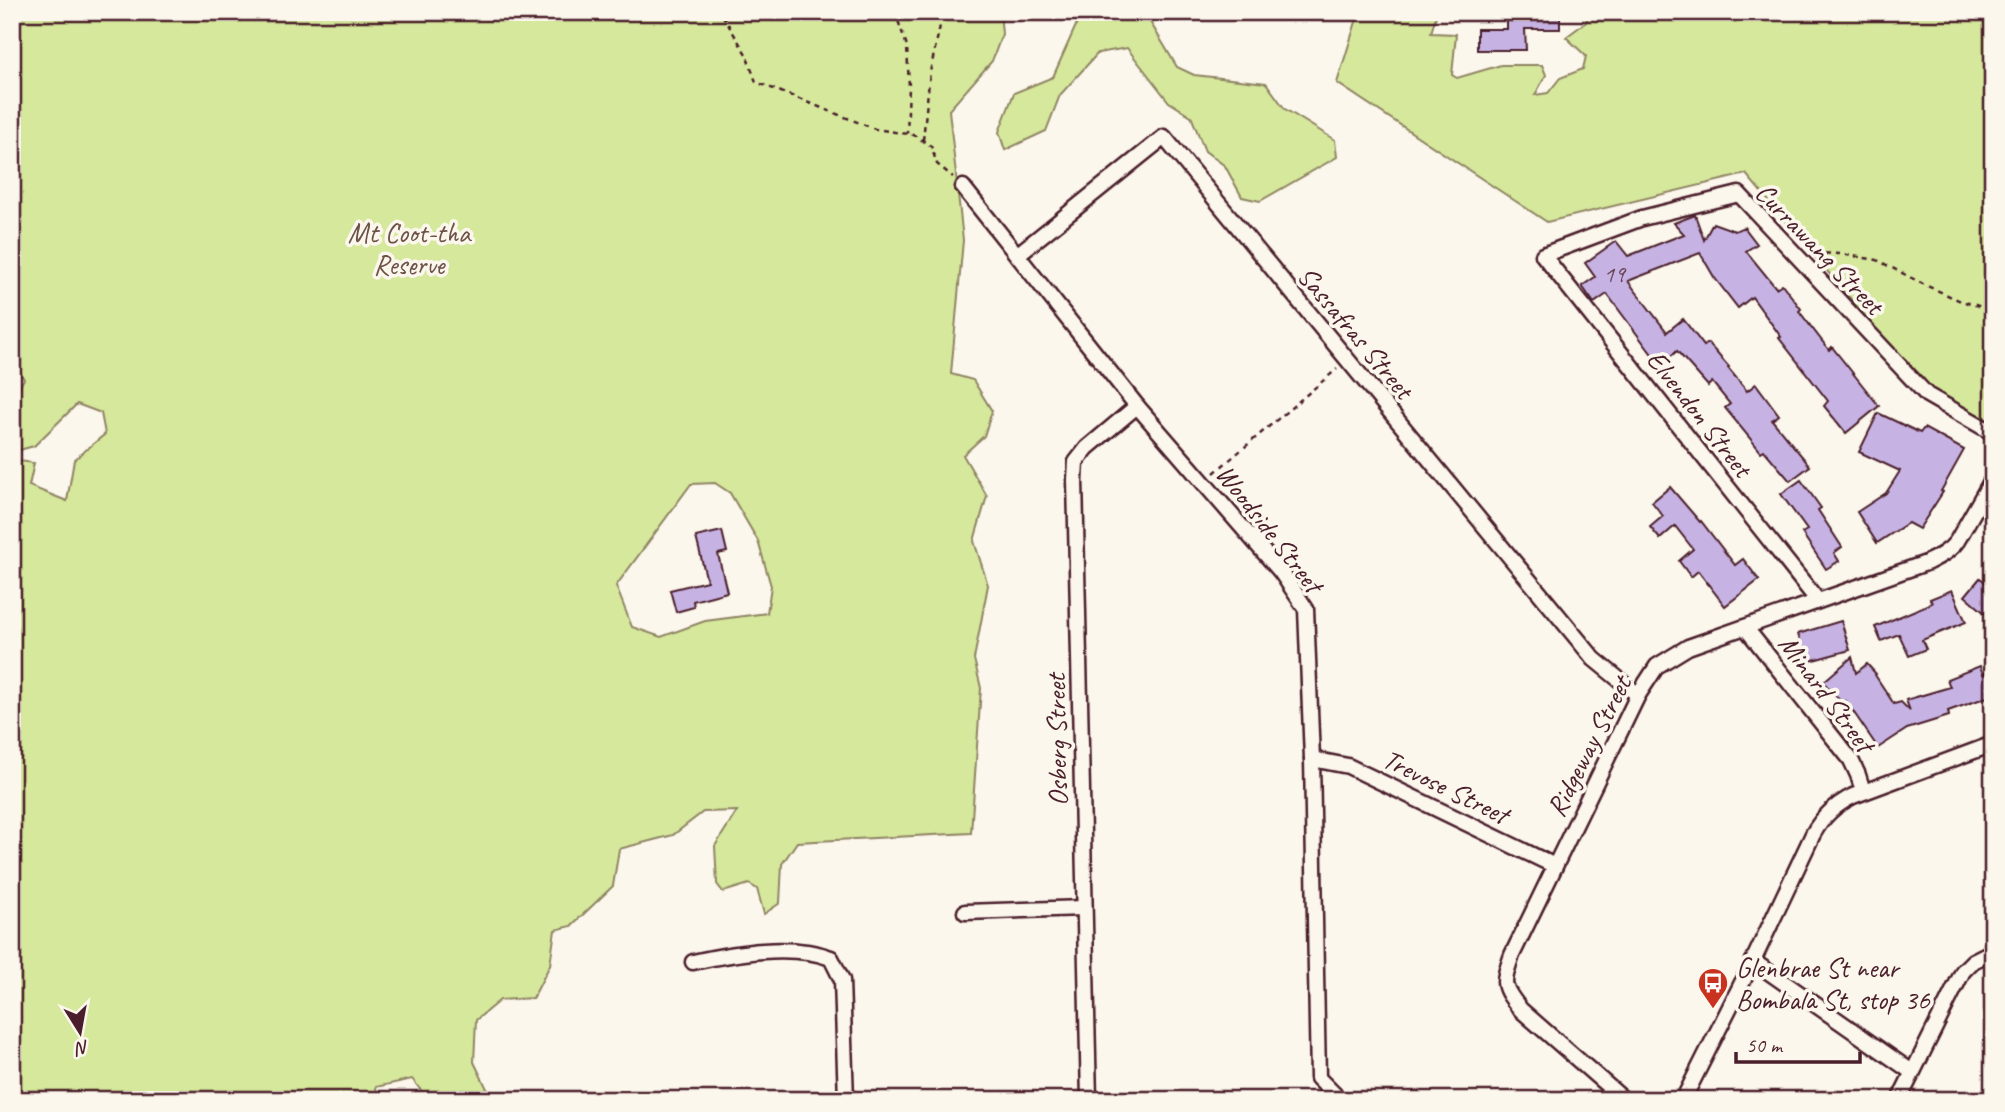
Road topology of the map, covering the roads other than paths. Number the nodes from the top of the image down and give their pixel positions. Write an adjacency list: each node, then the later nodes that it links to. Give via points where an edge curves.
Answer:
1 (963, 187): 2 (street, Woodside Street)
2 (1017, 255): 4 (street, Woodside Street); 9 (street, Sassafras Street, via 1164,137 1594,659)
3 (1543, 255): 5 (street, Currawang Street, via 1642,218 1739,194 1927,395); 7 (street, Elvendon Street)
4 (1137, 407): 11 (street, Woodside Street, via 1281,572 1306,609); 14 (street, Osberg Street, via 1076,462)
5 (1993, 433)
6 (1993, 478): 7 (street, Ridgeway Street, via 1948,551)
7 (1818, 601): 8 (street, Ridgeway Street)
8 (1745, 627): 9 (street, Ridgeway Street, via 1688,647 1657,666); 12 (street, Minard Street, via 1850,760)
9 (1638, 695): 13 (street, Ridgeway Street)
10 (1993, 744): 12 (street)
11 (1312, 758): 13 (street, Trevose Street, via 1348,766); 22 (street, Woodside Street, via 1318,1077)
12 (1864, 791): 17 (street, via 1837,805 1818,825)
13 (1555, 866): 23 (street, Ridgeway Street, via 1512,955 1504,979 1508,994)
14 (1084, 908): 15 (street); 21 (street, Osberg Street)
15 (965, 912)
16 (1993, 951): 19 (street, via 1963,971)
17 (1753, 961): 19 (street); 24 (street)
18 (693, 962): 20 (street, via 738,953 813,951 831,958 842,980)
19 (1912, 1072): 25 (street)
20 (846, 1100)
21 (1089, 1100)
22 (1340, 1100)
23 (1624, 1100)
24 (1683, 1100)
25 (1899, 1100)

